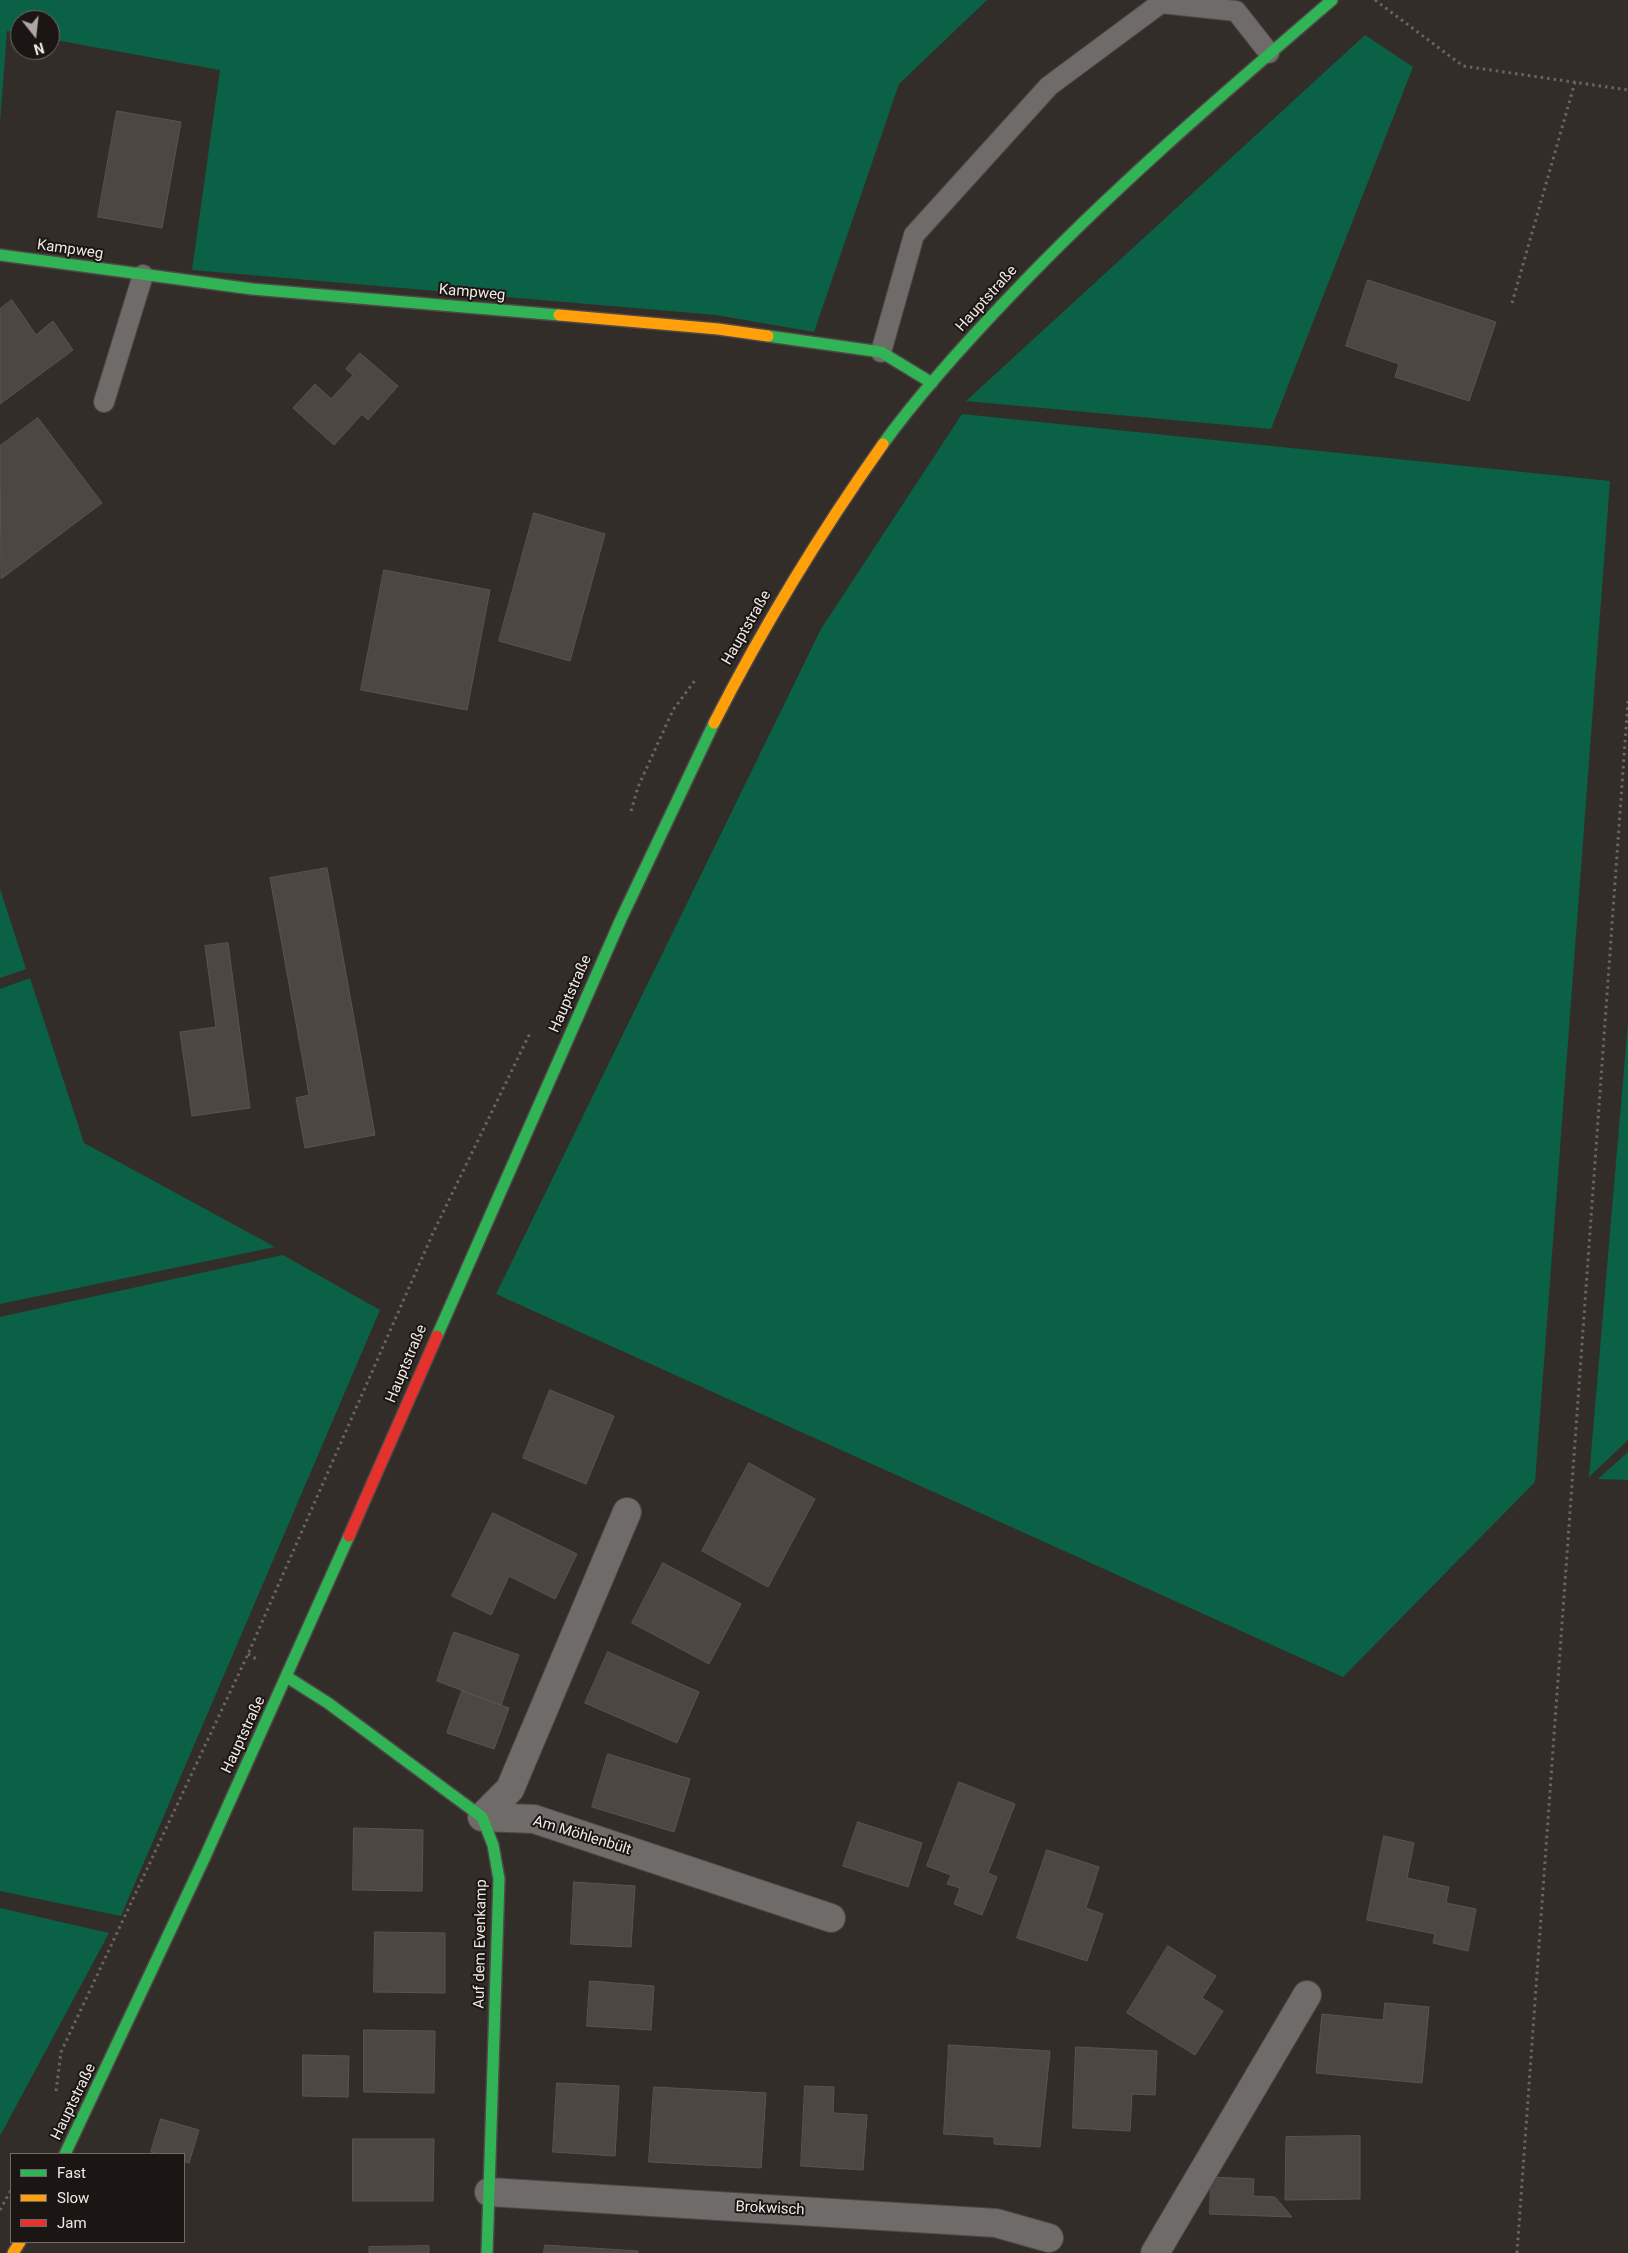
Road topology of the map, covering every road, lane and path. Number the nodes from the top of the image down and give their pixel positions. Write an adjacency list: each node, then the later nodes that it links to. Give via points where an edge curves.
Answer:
1 (1332, 0): 3 (main road, Hauptstraße)
2 (1375, 0): 4 (path, via 1463,66)
3 (1269, 54): 9 (lane, via 1236,11 1161,3 1050,86 914,235); 10 (main road, Hauptstraße, via 1166,144 1053,250)
4 (1575, 82): 5 (path); 8 (path)
5 (1628, 90)
6 (0, 255): 7 (main road, Kampweg)
7 (143, 275): 9 (main road, Kampweg, via 252,289 718,329); 11 (lane)
8 (1512, 303)
9 (881, 352): 10 (main road, Kampweg)
10 (932, 383): 14 (main road, Hauptstraße, via 888,437 796,573 698,750 472,1252)
11 (104, 402)
12 (1628, 702): 25 (path)
13 (627, 1512): 15 (street, via 510,1789)
14 (287, 1678): 15 (main road, via 336,1708); 18 (main road, Hauptstraße, via 130,2021)
15 (482, 1817): 16 (street, Am Möhlenbült, via 534,1819); 20 (main road, Auf dem Evenkamp, via 493,1845 499,1879)
16 (831, 1918)
17 (1307, 1995): 24 (street)
18 (65, 2153)
19 (10, 2192): 21 (path)
20 (489, 2192): 22 (street, Brokwisch, via 996,2223); 23 (main road, Auf dem Evenkamp)
21 (0, 2210)
22 (1049, 2238)
23 (487, 2253)
24 (1156, 2253)
25 (1517, 2253)

